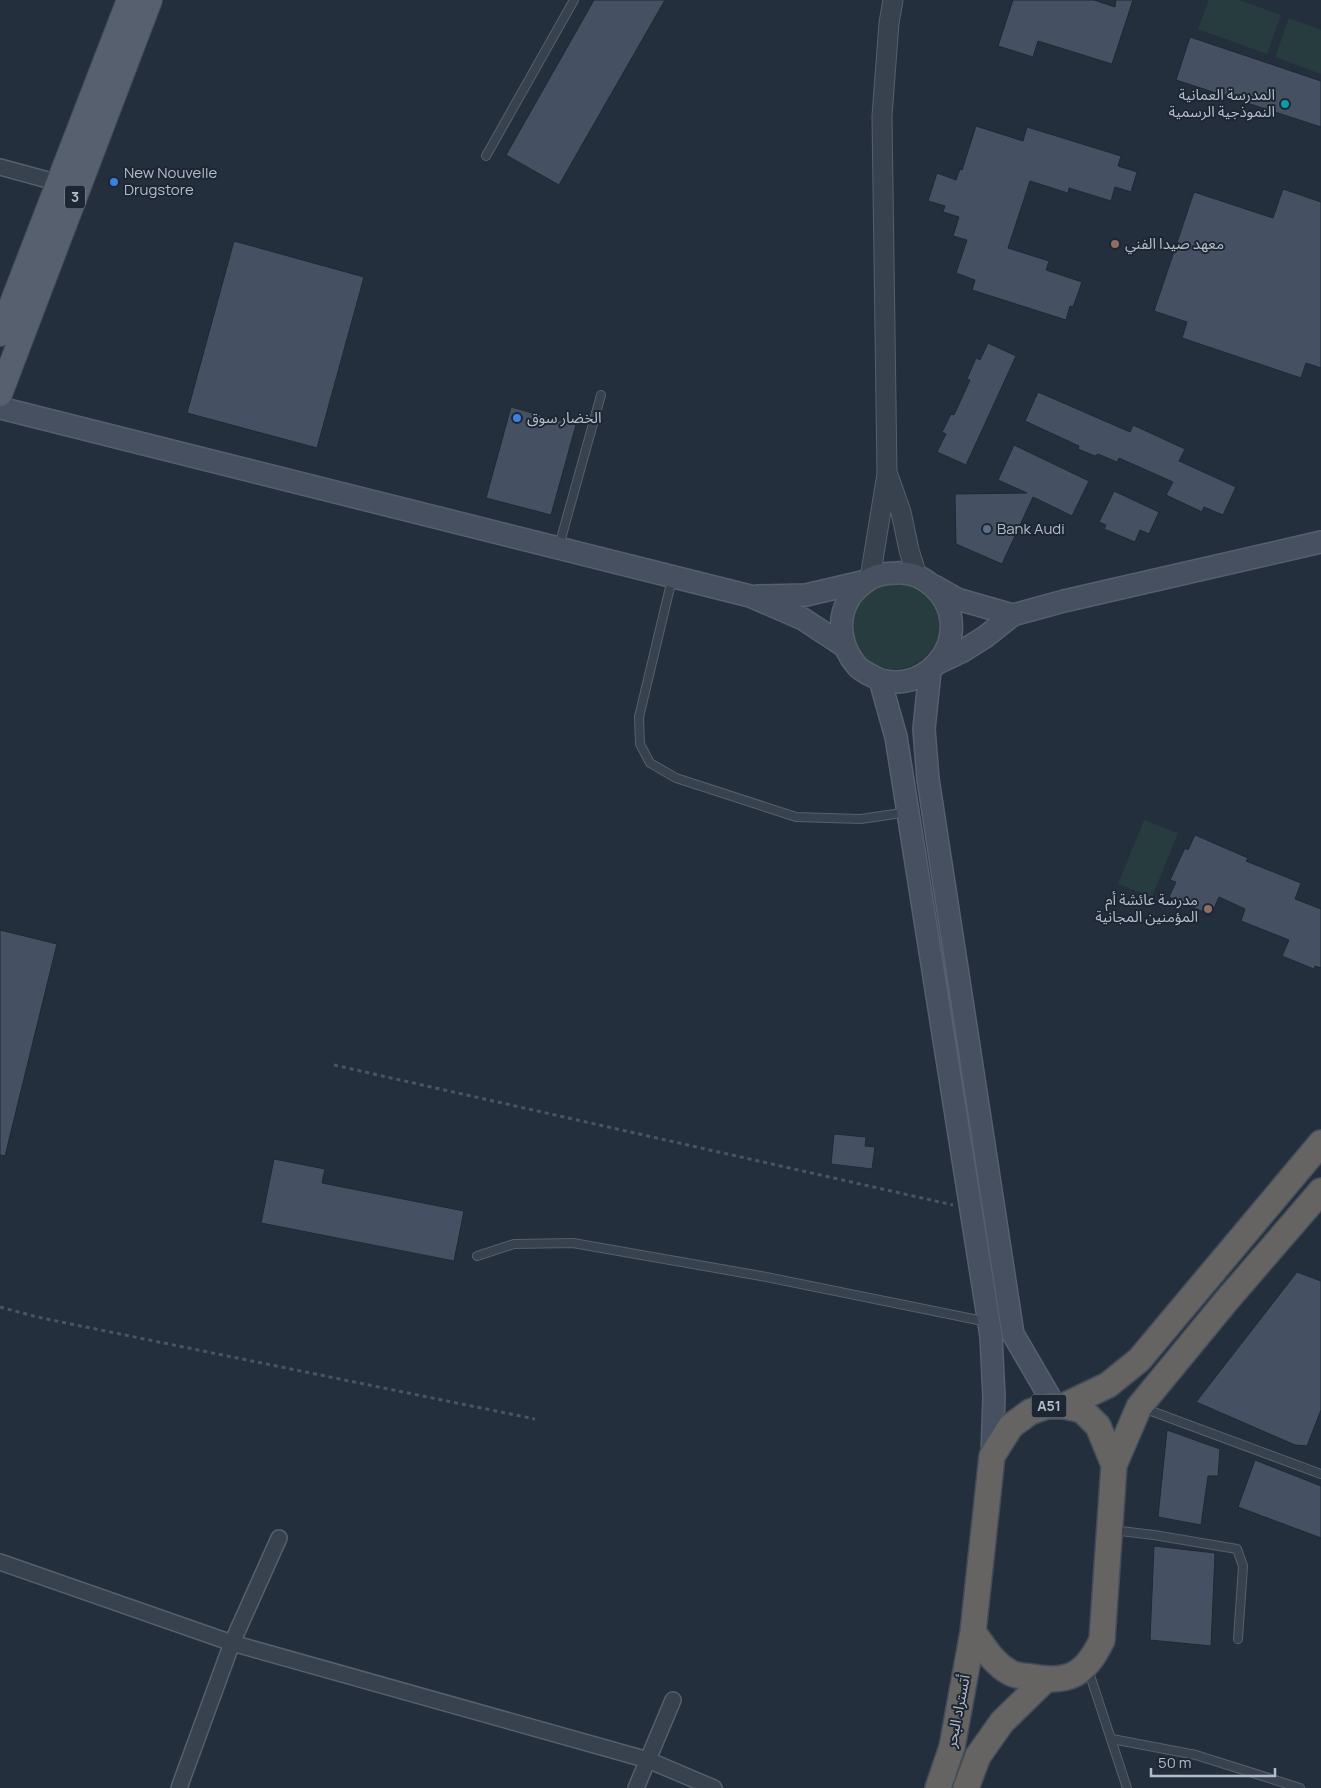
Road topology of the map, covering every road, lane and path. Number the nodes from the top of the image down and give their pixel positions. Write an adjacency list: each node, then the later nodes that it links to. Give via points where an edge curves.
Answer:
1 (129, 0): 7 (main road, 3)
2 (150, 0): 8 (main road, 3)
3 (574, 0): 5 (lane)
4 (893, 0): 13 (street, via 882,116)
5 (486, 156)
6 (0, 167): 7 (street)
7 (58, 183): 8 (main road, 3)
8 (36, 269): 9 (main road, 3); 10 (main road, 3)
9 (0, 334)
10 (0, 394)
11 (601, 395): 15 (lane)
12 (0, 408): 15 (main road)
13 (887, 474): 17 (street); 18 (street)
14 (1321, 542): 20 (main road)
15 (558, 548): 16 (main road)
16 (672, 577): 19 (main road); 24 (lane, via 639,717 640,744 650,763 676,778 796,816 861,819)
17 (923, 579): 18 (main road, via 901,572 886,573); 20 (main road, via 957,599); 22 (main road, via 944,599 951,620 949,643)
18 (868, 580): 19 (main road, via 806,596); 21 (main road, via 849,599 841,622)
19 (750, 596): 21 (main road, via 802,619)
20 (1013, 615): 22 (main road, via 985,637)
21 (844, 646): 23 (main road, via 858,667)
22 (934, 667): 23 (main road, via 914,679); 32 (main road, via 924,729 928,779 1014,1334)
23 (880, 680): 24 (main road, via 896,737)
24 (908, 812): 28 (main road)
25 (334, 1065): 28 (path)
26 (1321, 1144): 32 (highway, A51, via 1139,1360 1108,1385)
27 (1321, 1191): 33 (highway, A51)
28 (970, 1209): 31 (main road)
29 (477, 1256): 31 (lane, via 514,1244 574,1243 761,1276)
30 (0, 1307): 34 (path)
31 (989, 1322): 35 (main road, via 994,1398)
32 (1060, 1406): 35 (highway, A51, via 1047,1406 1030,1412 1011,1426); 36 (highway, A51, via 1082,1410 1098,1426)
33 (1139, 1407): 36 (highway, A51); 37 (lane)
34 (536, 1419)
35 (992, 1456): 41 (highway, A51)
36 (1114, 1465): 38 (highway, A51)
37 (1321, 1474)
38 (1110, 1530): 42 (lane, via 1237,1549 1243,1566); 44 (highway, A51, via 1102,1640)
39 (279, 1538): 43 (street)
40 (0, 1562): 43 (street)
41 (973, 1632): 45 (highway, A51, via 992,1658 1010,1673); 52 (highway, أتستراد البحر / A51, via 952,1748)
42 (1238, 1639)
43 (232, 1642): 48 (street); 49 (street)
44 (1087, 1665): 45 (highway, A51, via 1068,1678); 47 (lane)
45 (1046, 1679): 53 (highway, أتستراد البحر, via 1002,1722 978,1756)
46 (673, 1700): 48 (street)
47 (1112, 1739): 54 (lane); 55 (lane, via 1196,1755)
48 (648, 1760): 50 (street); 51 (street)
49 (179, 1788)
50 (636, 1788)
51 (714, 1788)
52 (938, 1788)
53 (966, 1788)
54 (1127, 1788)
55 (1300, 1788)

